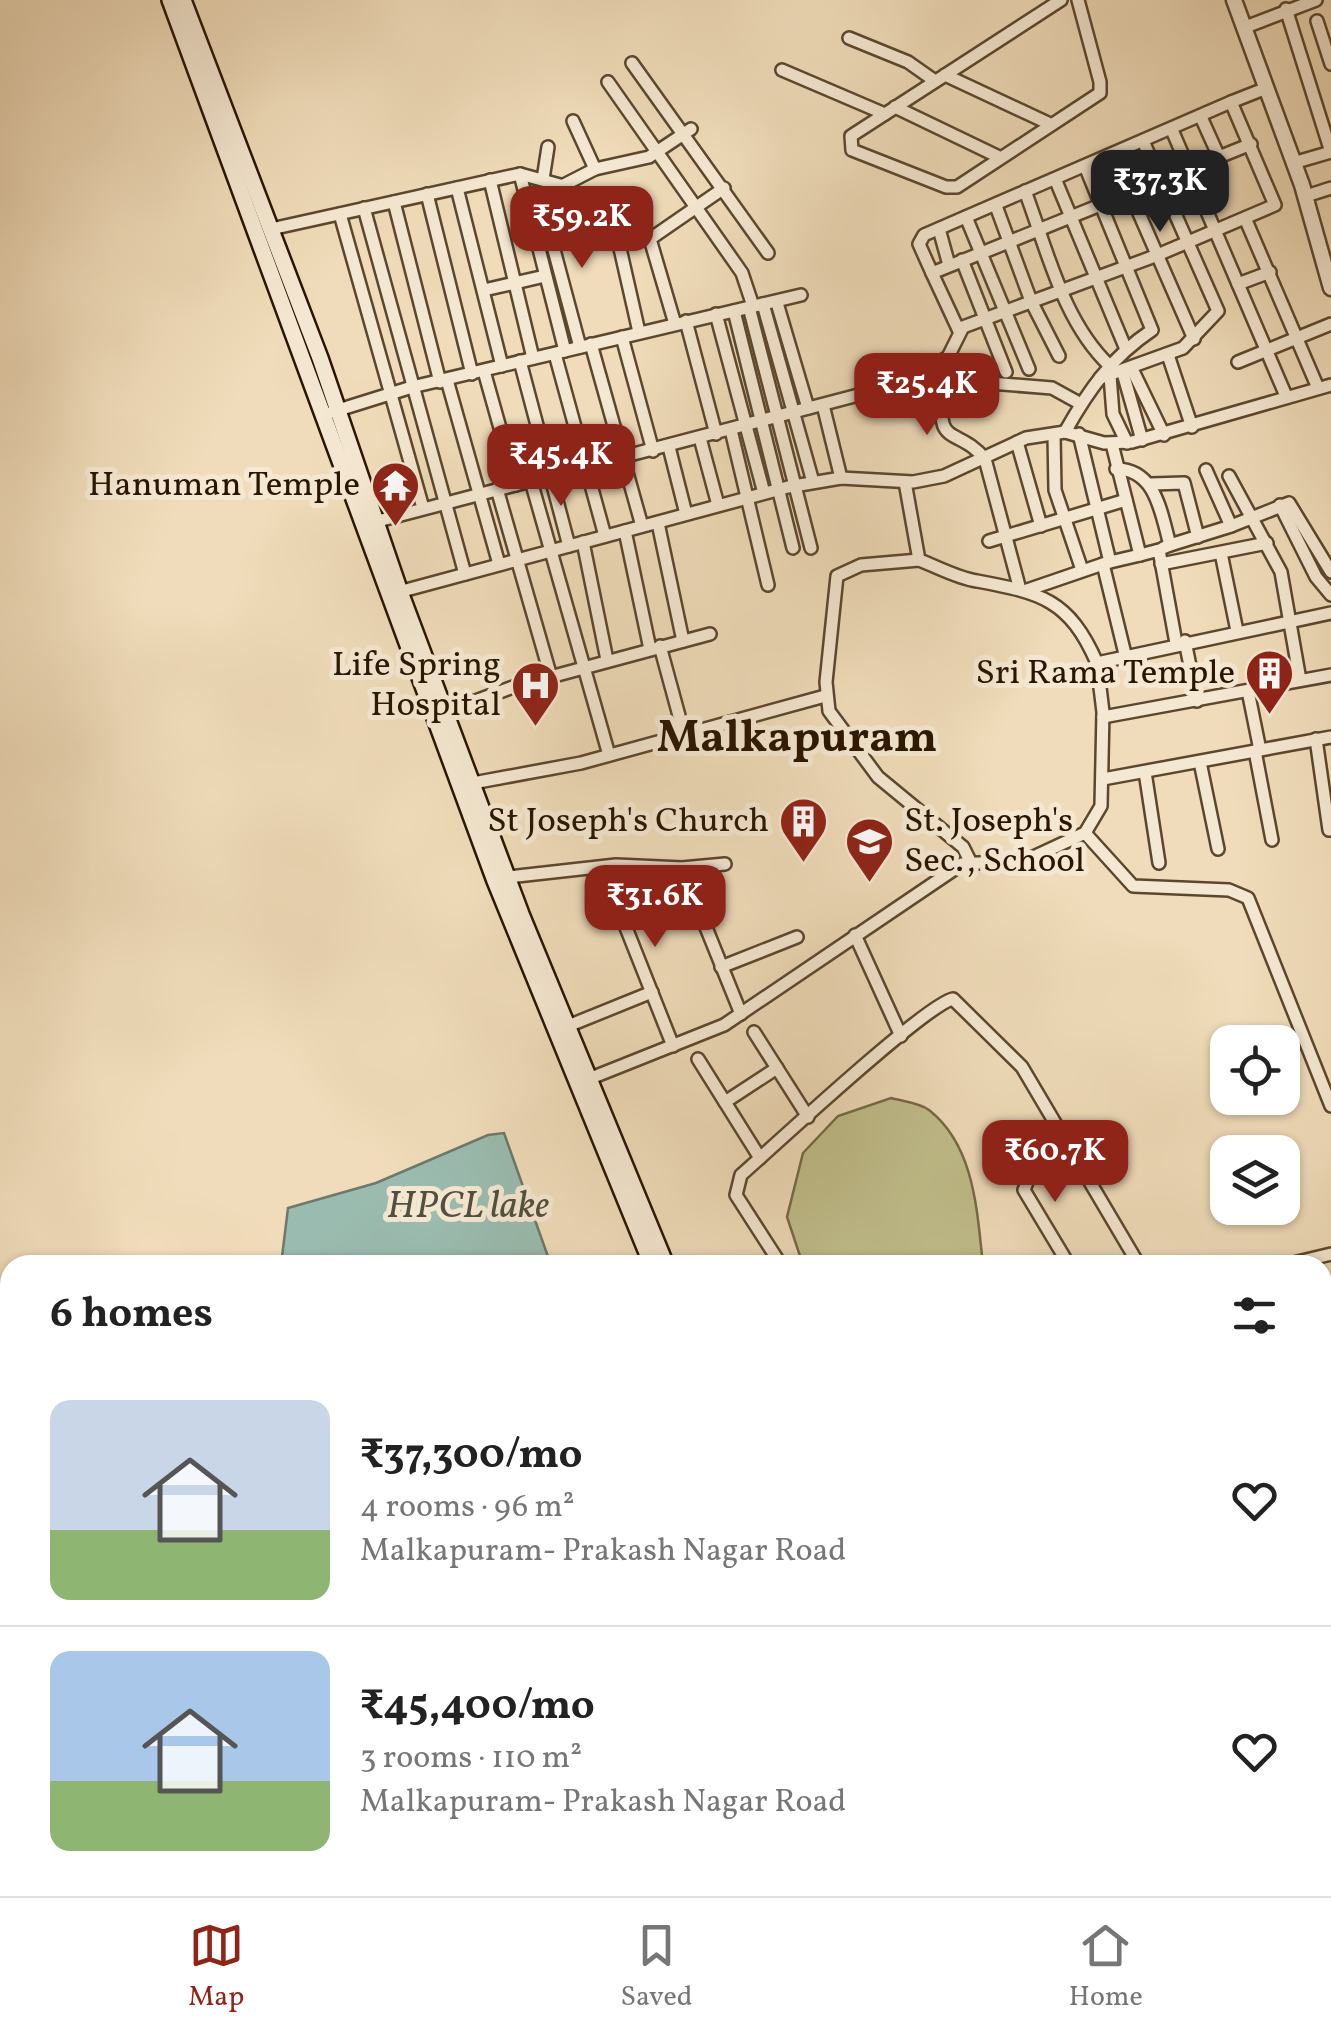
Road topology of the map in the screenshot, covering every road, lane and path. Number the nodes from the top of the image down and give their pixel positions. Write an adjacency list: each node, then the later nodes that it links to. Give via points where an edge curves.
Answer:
1 (170, 0): 117 (main road)
2 (183, 0): 61 (main road)
3 (1061, 0): 15 (street)
4 (1078, 0): 22 (street, via 1099,66 1100,93)
5 (1234, 0): 9 (street)
6 (1316, 0): 7 (street)
7 (1286, 9): 9 (street); 14 (street)
8 (1317, 20): 12 (street)
9 (1242, 28): 17 (street)
10 (849, 38): 15 (street)
11 (632, 63): 24 (street)
12 (1331, 65): 14 (street)
13 (782, 70): 19 (street)
14 (1310, 77): 29 (street)
15 (940, 78): 19 (street); 22 (street)
16 (608, 82): 28 (street)
17 (1264, 89): 18 (street); 33 (street)
18 (1231, 102): 20 (street); 26 (street)
19 (890, 110): 32 (street); 32 (street, via 852,136 852,150 946,187 965,183)
20 (1200, 117): 23 (street); 31 (street)
21 (574, 121): 35 (street)
22 (1050, 124): 32 (street)
23 (1172, 130): 25 (street); 36 (street)
24 (687, 131): 28 (street); 44 (street)
25 (1143, 140): 30 (street); 41 (street)
26 (1251, 144): 31 (street); 59 (street, via 1275,205)
27 (548, 146): 38 (street)
28 (658, 151): 35 (street); 53 (street)
29 (1331, 152): 33 (street)
30 (1114, 156): 34 (street); 48 (street)
31 (1219, 156): 36 (street)
32 (999, 157)
33 (1293, 163): 49 (street)
34 (1085, 166): 40 (street); 52 (street)
35 (594, 169): 42 (street)
36 (1188, 170): 41 (street); 63 (street)
37 (520, 174): 38 (street); 39 (street); 73 (street)
38 (543, 175): 42 (street)
39 (490, 180): 43 (street); 75 (street)
40 (1056, 180): 46 (street); 58 (street)
41 (1160, 181): 48 (street); 65 (street)
42 (564, 183): 94 (street, via 555,193 560,219 553,246)
43 (456, 188): 47 (street); 79 (street)
44 (724, 188): 53 (street); 66 (street)
45 (1331, 188): 49 (street)
46 (1025, 190): 54 (street); 60 (street)
47 (427, 194): 51 (street); 104 (street)
48 (1129, 194): 52 (street); 68 (street)
49 (1306, 196): 77 (street)
50 (609, 200): 90 (street)
51 (394, 202): 55 (street); 109 (street)
52 (1098, 204): 58 (street); 70 (street)
53 (697, 206): 82 (street); 87 (street, via 650,242)
54 (996, 206): 57 (street); 64 (street)
55 (364, 208): 56 (street); 111 (street)
56 (340, 214): 61 (street); 112 (street)
57 (966, 216): 62 (street); 67 (street)
58 (1070, 216): 60 (street); 74 (street)
59 (1245, 218): 63 (street); 71 (street)
60 (1038, 228): 64 (street); 78 (street)
61 (271, 229): 117 (main road)
62 (939, 229): 69 (street); 72 (street, via 919,239)
63 (1214, 231): 65 (street); 76 (street)
64 (1010, 242): 67 (street); 81 (street)
65 (1186, 242): 68 (street); 93 (street, via 1218,311)
66 (768, 253)
67 (980, 253): 69 (street); 84 (street)
68 (1155, 256): 70 (street); 93 (street)
69 (956, 263): 72 (street); 86 (street)
70 (1125, 267): 74 (street); 95 (street, via 1152,330)
71 (1270, 272): 76 (street); 92 (street)
72 (932, 273): 89 (street)
73 (546, 276): 75 (street); 97 (street)
74 (1094, 276): 78 (street); 95 (street)
75 (513, 283): 79 (street); 100 (street)
76 (1238, 284): 96 (street)
77 (1331, 288)
78 (1062, 289): 81 (street); 106 (street, via 1090,345)
79 (484, 290): 102 (street)
80 (800, 295): 82 (street)
81 (1032, 301): 84 (street); 99 (street)
82 (761, 305): 83 (street); 116 (street); 118 (street); 119 (street)
83 (734, 311): 85 (street); 120 (street)
84 (1003, 312): 86 (street); 103 (street)
85 (716, 314): 87 (street); 121 (street)
86 (986, 317): 89 (street); 105 (street)
87 (681, 323): 90 (street); 124 (street)
88 (1331, 324): 92 (street)
89 (959, 331): 108 (street)
90 (639, 332): 91 (street)
91 (622, 337): 94 (street); 133 (street)
92 (1298, 338): 96 (street); 110 (street)
93 (1194, 339): 98 (street)
94 (586, 346): 97 (street); 134 (street)
95 (1125, 346): 106 (street)
96 (1265, 350): 101 (street); 113 (street)
97 (560, 352): 100 (street); 136 (street)
98 (1168, 355): 106 (street); 122 (street)
99 (1059, 356)
100 (526, 360): 102 (street); 139 (street)
101 (1238, 362)
102 (502, 366): 104 (street)
103 (1030, 369)
104 (478, 372): 109 (street); 145 (street)
105 (1006, 372)
106 (1115, 373): 114 (street); 126 (street); 128 (street); 130 (street, via 1113,414)
107 (922, 374): 108 (street); 114 (street, via 1052,388); 115 (street)
108 (944, 374): 135 (street, via 946,432)
109 (444, 381): 111 (street); 150 (street)
110 (1324, 386): 113 (street)
111 (412, 387): 112 (street); 154 (street)
112 (393, 393): 117 (street); 157 (street)
113 (1286, 396): 122 (street)
114 (1081, 404): 125 (street)
115 (823, 405): 116 (street); 141 (street)
116 (808, 408): 118 (street)
117 (330, 412): 162 (main road); 190 (main road)
118 (792, 413): 119 (street); 143 (street)
119 (776, 416): 120 (street); 147 (street)
120 (761, 421): 121 (street); 149 (street)
121 (746, 425): 123 (street); 151 (street)
122 (1192, 426): 126 (street)
123 (732, 430): 124 (street); 152 (street)
124 (716, 434): 127 (street)
125 (1066, 434): 129 (street); 131 (street); 158 (street); 160 (street, via 1053,476)
126 (1164, 435): 128 (street)
127 (700, 438): 132 (street); 155 (street)
128 (1142, 440): 130 (street)
129 (1017, 442): 135 (street); 165 (street)
130 (1127, 443): 131 (street)
131 (1112, 444): 137 (street)
132 (669, 447): 133 (street); 159 (street)
133 (654, 451): 134 (street)
134 (624, 458): 136 (street); 164 (street)
135 (986, 459): 144 (street); 169 (street)
136 (584, 468): 139 (street); 168 (street)
137 (1116, 470): 146 (street); 153 (street)
138 (1206, 470): 166 (street)
139 (548, 476): 142 (street); 174 (street)
140 (1229, 476): 161 (street)
141 (841, 478): 143 (street); 144 (street)
142 (531, 481): 145 (street); 177 (street)
143 (813, 482): 147 (street)
144 (905, 482): 182 (street)
145 (516, 484): 148 (street)
146 (1151, 484): 170 (street, via 1184,483); 178 (street)
147 (795, 486): 149 (street); 176 (street)
148 (497, 489): 150 (street); 181 (street)
149 (781, 489): 151 (street); 175 (street)
150 (480, 493): 154 (street); 184 (street)
151 (764, 494): 152 (street)
152 (748, 498): 155 (street); 188 (street)
153 (1126, 500): 158 (street); 180 (street)
154 (443, 502): 157 (street); 187 (street)
155 (718, 505): 159 (street)
156 (1280, 505): 161 (street); 186 (street, via 1289,503); 191 (street)
157 (423, 508): 162 (street)
158 (1098, 509): 160 (street); 183 (street)
159 (686, 514): 163 (street)
160 (1066, 518): 165 (street); 185 (street)
161 (1254, 518): 166 (street); 173 (street)
162 (378, 521): 190 (main road)
163 (658, 523): 164 (street); 196 (street)
164 (642, 526): 167 (street)
165 (1041, 526): 169 (street)
166 (1231, 526): 170 (street)
167 (624, 530): 168 (street); 198 (street)
168 (605, 536): 172 (street)
169 (1007, 536): 171 (street); 189 (street)
170 (1198, 536): 178 (street)
171 (988, 541)
172 (583, 542): 174 (street); 200 (street)
173 (1267, 543): 179 (street); 193 (street, via 1283,578)
174 (569, 546): 177 (street)
175 (793, 548)
176 (812, 548)
177 (552, 550): 181 (street); 202 (street)
178 (1163, 553): 179 (street); 180 (street); 197 (street)
179 (1221, 554): 194 (street)
180 (1140, 555): 183 (street)
181 (516, 560): 184 (street); 204 (street)
182 (919, 560): 189 (street, via 974,581); 207 (street, via 862,565 838,576)
183 (1106, 563): 185 (street); 199 (street)
184 (498, 564): 187 (street)
185 (1082, 570): 189 (street)
186 (1331, 572)
187 (465, 574): 190 (street)
188 (768, 584)
189 (1022, 588): 201 (street, via 1069,615)
190 (394, 594): 209 (main road); 233 (main road)
191 (1331, 595)
192 (1331, 612): 193 (street)
193 (1289, 621): 194 (street); 205 (street)
194 (1236, 631): 197 (street)
195 (710, 634): 196 (street)
196 (683, 640): 198 (street)
197 (1181, 642): 199 (street); 208 (street)
198 (655, 648): 200 (street); 211 (street)
199 (1125, 654): 201 (street)
200 (607, 660): 202 (street)
201 (1097, 663): 210 (street)
202 (582, 667): 204 (street); 215 (street)
203 (1331, 675): 205 (street)
204 (552, 676): 209 (street)
205 (1300, 680): 206 (street)
206 (1248, 690): 208 (street); 214 (street)
207 (825, 696): 211 (street); 224 (street, via 836,726 878,777 960,844)
208 (1196, 701): 210 (street)
209 (446, 712): 219 (main road)
210 (1103, 716): 218 (street)
211 (684, 734): 215 (street)
212 (1331, 737): 213 (street)
213 (1316, 740): 214 (street); 220 (street)
214 (1258, 751): 216 (street); 222 (street)
215 (609, 756): 219 (street)
216 (1200, 762): 217 (street); 223 (street)
217 (1144, 772): 218 (street); 225 (street)
218 (1103, 779): 221 (street, via 1101,806)
219 (472, 783): 229 (main road)
220 (1330, 830)
221 (1085, 833): 224 (street, via 1027,860); 244 (street, via 1133,886 1230,890 1248,898)
222 (1272, 840)
223 (1218, 849)
224 (970, 861): 230 (street)
225 (1160, 863)
226 (725, 864): 228 (street)
227 (602, 866): 228 (street); 229 (street); 234 (street)
228 (682, 868): 232 (street)
229 (508, 877): 233 (main road)
230 (855, 935): 235 (street); 238 (street)
231 (796, 936): 232 (street)
232 (721, 967): 235 (street)
233 (542, 980): 236 (main road); 242 (main road)
234 (652, 992): 236 (street); 239 (street)
235 (741, 1014): 239 (street)
236 (568, 1026): 242 (main road)
237 (754, 1032): 241 (street)
238 (901, 1036): 245 (street); 246 (street, via 940,1003 959,1002 1022,1068)
239 (674, 1046): 242 (street)
240 (698, 1059): 243 (street)
241 (777, 1068): 243 (street); 245 (street)
242 (584, 1081): 248 (main road); 249 (main road)
243 (725, 1102): 247 (street)
244 (1331, 1106)
245 (808, 1118): 247 (street)
246 (1071, 1152): 251 (street, via 1029,1177 1024,1190); 252 (street)
247 (760, 1158): 250 (street, via 741,1175 736,1194)
248 (648, 1255)
249 (662, 1255)
250 (774, 1255)
251 (1062, 1255)
252 (1133, 1255)

